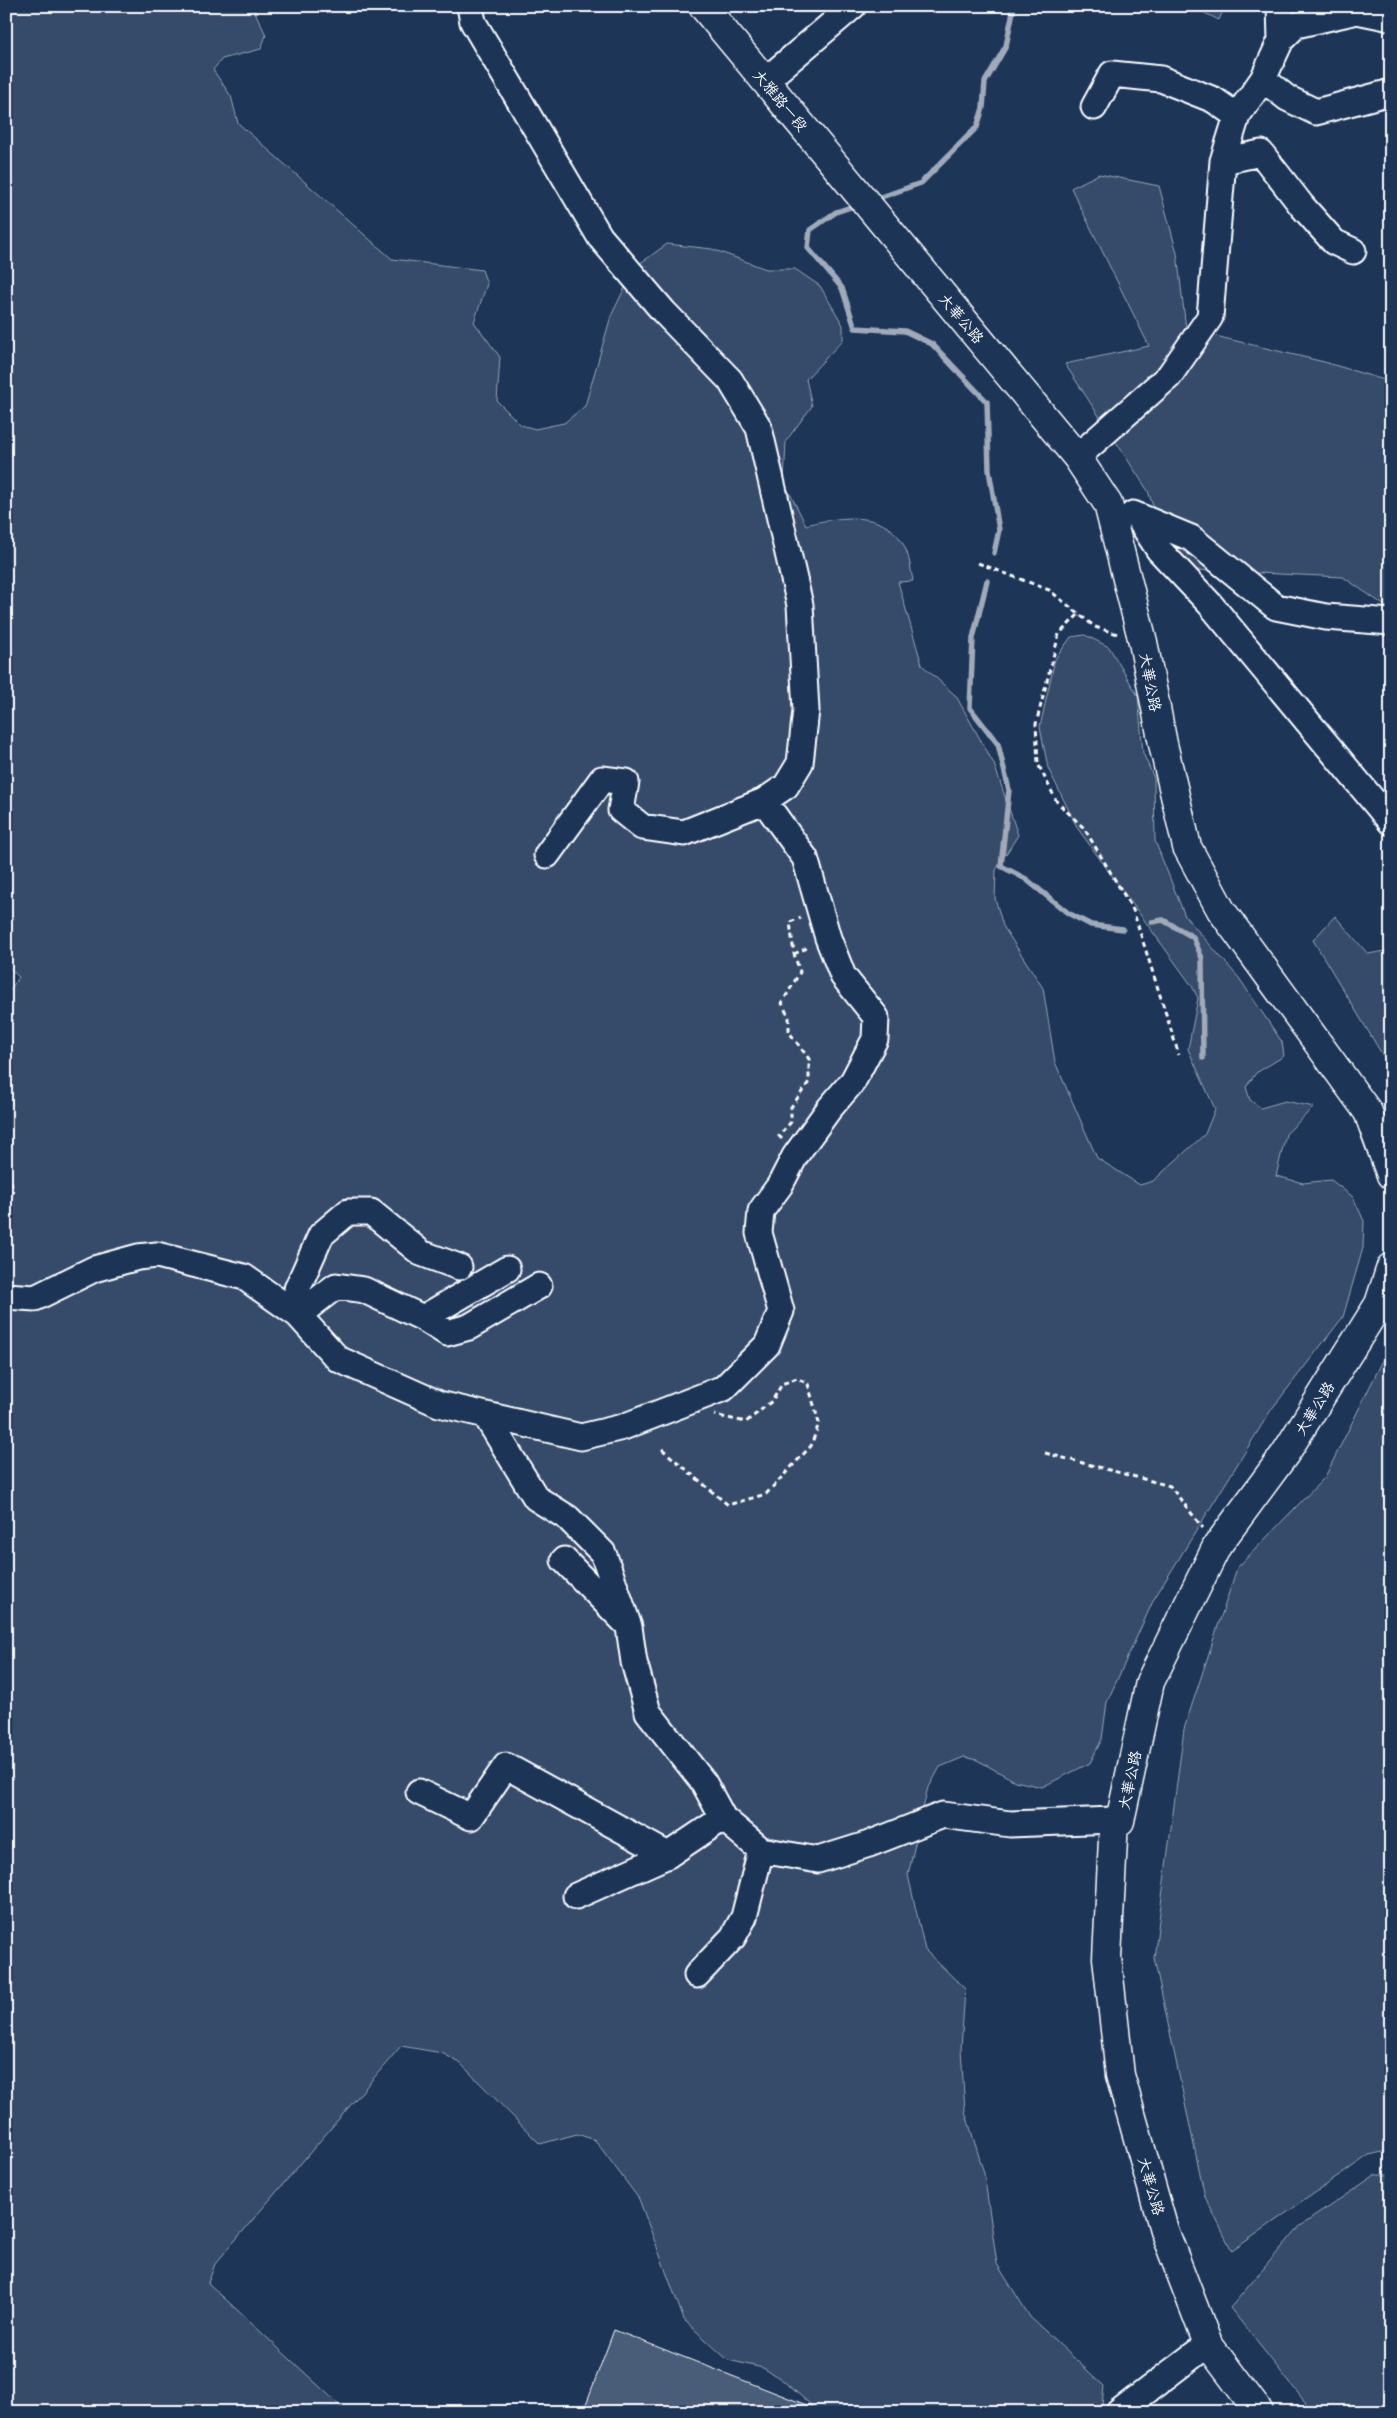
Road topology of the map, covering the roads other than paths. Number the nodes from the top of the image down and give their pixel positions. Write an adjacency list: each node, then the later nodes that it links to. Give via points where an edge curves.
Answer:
1 (470, 6): 20 (street, via 473,22 600,237 664,312 730,380 759,428 800,605 806,710 800,763 786,786)
2 (703, 6): 9 (main road, 大雅路一段)
3 (853, 6): 9 (street)
4 (1280, 6): 7 (street)
5 (1358, 9): 6 (street); 7 (street, via 1296,25)
6 (1391, 18)
7 (1282, 40): 8 (street)
8 (1263, 79): 10 (street, via 1287,98 1316,112); 12 (street)
9 (765, 81): 14 (main road, 大雅路一段)
10 (1391, 94)
11 (1094, 107): 12 (street, via 1112,74 1162,80 1214,100)
12 (1238, 116): 13 (street)
13 (1223, 161): 15 (street, via 1262,153 1334,242); 16 (street, via 1210,317 1169,376)
14 (867, 203): 16 (main road, 大華公路)
15 (1353, 251)
16 (1077, 457): 17 (main road, 大華公路)
17 (1108, 504): 18 (street); 23 (main road, 大華公路, via 1143,642 1187,847 1221,910 1368,1112)
18 (1136, 516): 19 (street, via 1190,538 1276,607 1326,617); 21 (street, via 1159,550 1210,604)
19 (1391, 622)
20 (764, 801): 22 (street, via 684,834 642,827 621,810 626,782 602,778); 31 (street, via 805,858 843,976 876,1017 875,1039 853,1082 795,1156 761,1211 759,1233 781,1311 767,1345 724,1388 623,1427 580,1437)
21 (1391, 822)
22 (548, 855)
23 (1391, 1175)
24 (459, 1267): 29 (street, via 421,1253 371,1212 348,1212 321,1235 297,1289)
25 (1391, 1267): 36 (main road, 大華公路, via 1379,1304 1285,1454 1217,1546 1150,1682 1120,1821)
26 (507, 1269): 30 (street)
27 (539, 1286): 30 (street, via 469,1328 447,1333)
28 (6, 1296): 29 (street, via 35,1298 94,1270 138,1257 158,1256 244,1277)
29 (298, 1315): 30 (street, via 336,1286 364,1290); 31 (street, via 338,1359 439,1404)
30 (423, 1318)
31 (486, 1416): 33 (street, via 536,1498 568,1518 603,1553)
32 (564, 1560): 33 (street)
33 (629, 1627): 35 (street, via 634,1662 648,1712 704,1783)
34 (419, 1792): 38 (street, via 472,1817 506,1766)
35 (722, 1818): 37 (street); 38 (street)
36 (1114, 1820): 37 (street, via 1010,1824 943,1815 818,1860); 41 (main road, 大華公路, via 1108,1958 1120,2075 1164,2230)
37 (761, 1850): 40 (street, via 744,1917 733,1937)
38 (668, 1855): 39 (street)
39 (576, 1896)
40 (697, 1975)
41 (1208, 2344): 42 (street); 43 (main road, 大華公路)
42 (1119, 2412)
43 (1258, 2412)

